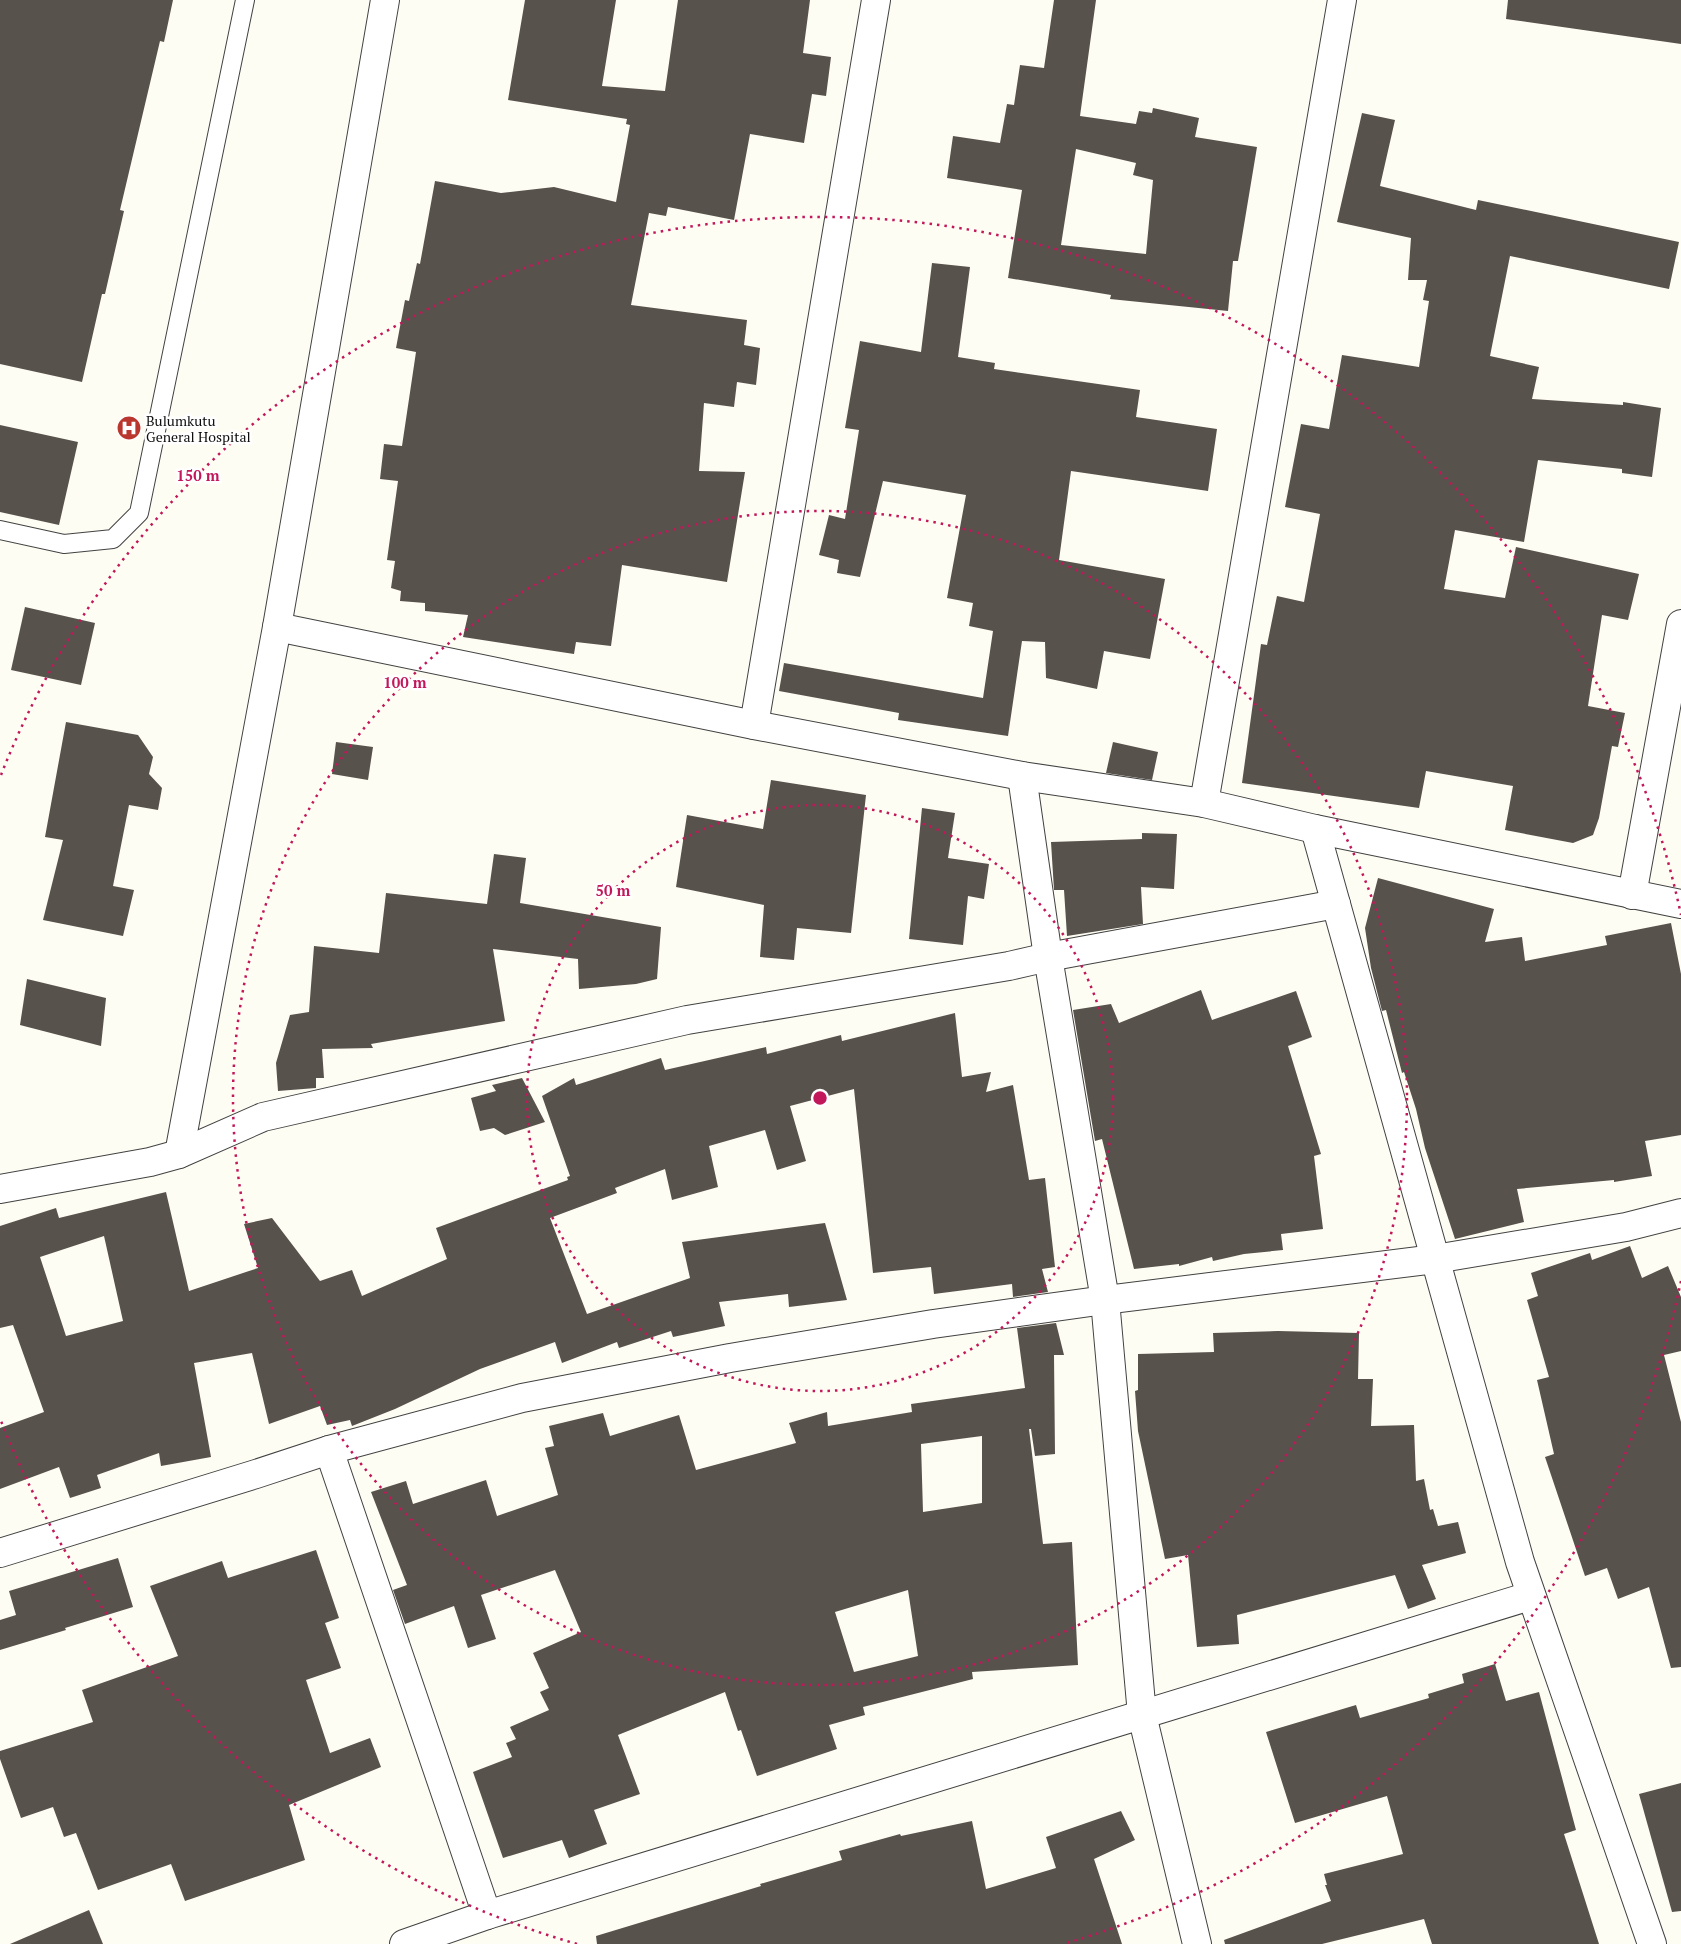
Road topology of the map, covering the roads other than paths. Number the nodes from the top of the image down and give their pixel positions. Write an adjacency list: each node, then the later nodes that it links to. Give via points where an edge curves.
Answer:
1 (245, 0): 5 (lane, via 139,513 113,539 64,544)
2 (385, 0): 7 (street)
3 (876, 0): 8 (street)
4 (1342, 0): 10 (street)
5 (0, 530)
6 (1681, 624): 12 (street)
7 (277, 627): 8 (street); 16 (street)
8 (754, 725): 9 (street)
9 (1022, 776): 10 (street); 15 (street)
10 (1204, 803): 11 (street)
11 (1315, 830): 12 (street); 13 (street)
12 (1632, 895): 14 (street)
13 (1336, 904): 15 (street); 19 (street)
14 (1681, 904)
15 (1048, 957): 16 (street, via 668,1025 263,1117); 20 (street)
16 (179, 1154): 17 (street)
17 (0, 1189)
18 (1681, 1213): 19 (street, via 1626,1227)
19 (1435, 1259): 20 (street); 23 (street)
20 (1104, 1300): 21 (street, via 730,1358 522,1398); 24 (street)
21 (329, 1450): 22 (street); 25 (street)
22 (0, 1553)
23 (1530, 1596): 24 (street); 28 (street)
24 (1142, 1715): 25 (street); 27 (street)
25 (487, 1914): 26 (street)
26 (404, 1944)
27 (1197, 1944)
28 (1652, 1944)

